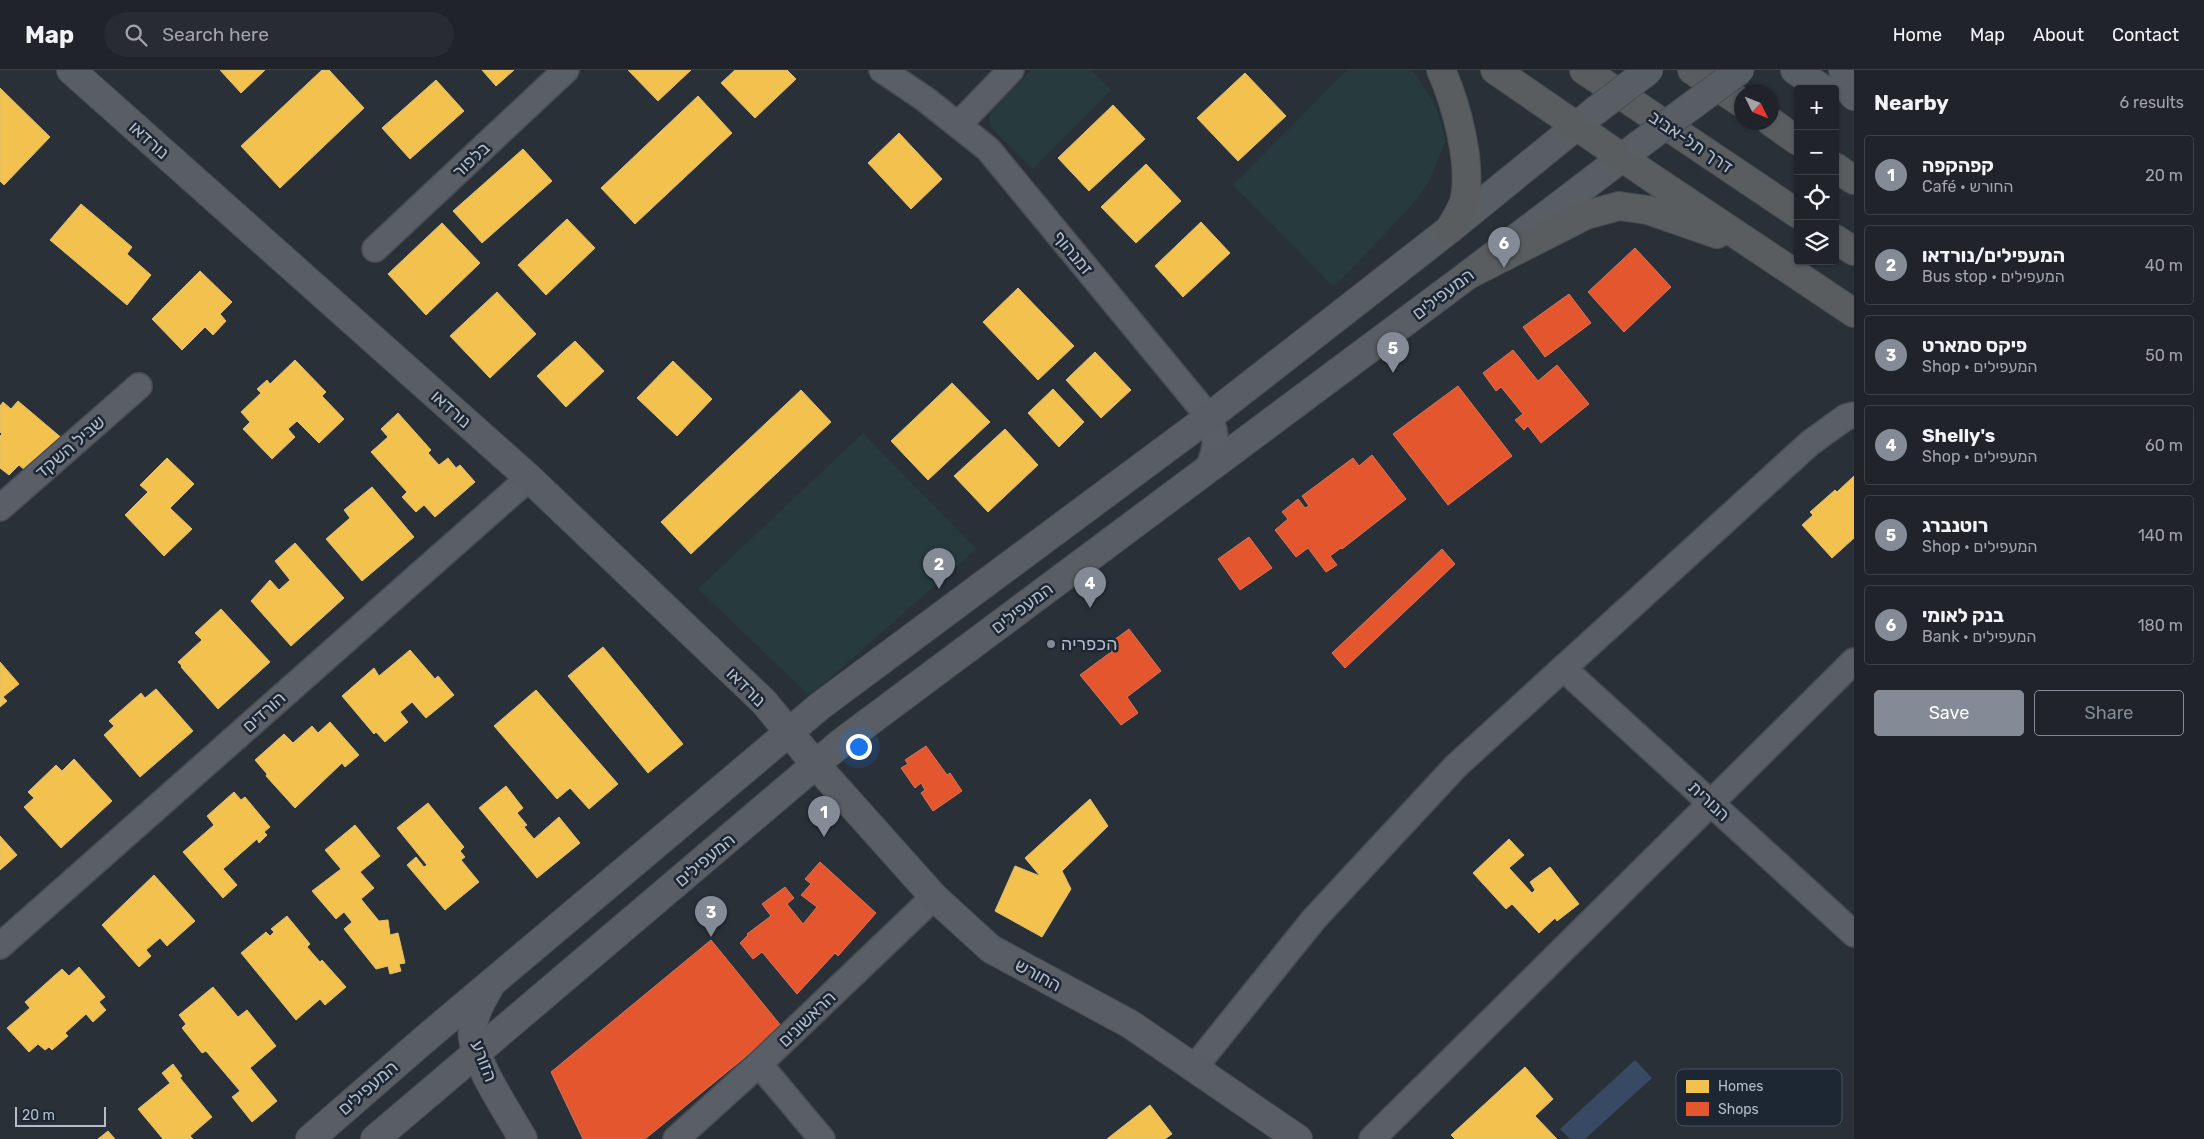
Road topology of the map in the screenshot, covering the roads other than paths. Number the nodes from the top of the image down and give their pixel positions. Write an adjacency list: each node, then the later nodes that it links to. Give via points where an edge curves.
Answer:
1 (71, 70): 37 (street, נורדאו)
2 (566, 70): 29 (street, בלפור)
3 (882, 70): 19 (street, זמנהוף)
4 (1011, 70): 19 (street)
5 (1441, 70): 26 (highway, via 1453,95 1466,183 1464,202)
6 (1495, 70): 18 (highway)
7 (1584, 70): 25 (highway, דרך תל-אביב)
8 (1649, 70): 18 (street, המעפילים, bridge)
9 (1692, 70): 15 (highway)
10 (1740, 70): 22 (street, המעפילים, bridge)
11 (1795, 70): 13 (street)
12 (1843, 70): 14 (street)
13 (1817, 85)
14 (1854, 96)
15 (1734, 98)
16 (1839, 100): 17 (street)
17 (1854, 110)
18 (1586, 118): 22 (highway); 26 (street, המעפילים)
19 (958, 125): 35 (street, זמנהוף, via 988,149)
20 (1779, 128): 21 (highway)
21 (1794, 138)
22 (1631, 150): 28 (highway); 31 (street, המעפילים)
23 (1839, 170): 24 (highway)
24 (1854, 180)
25 (1794, 211)
26 (1450, 229): 35 (street, המעפילים)
27 (1839, 242): 30 (highway)
28 (1757, 248): 31 (highway, via 1648,210 1619,206 1586,215); 32 (highway)
29 (375, 249)
30 (1854, 251)
31 (1468, 275): 36 (street, המעפילים)
32 (1854, 313)
33 (139, 386): 38 (street, שביל השקד)
34 (1854, 414): 40 (street, via 1810,443)
35 (1209, 417): 36 (street, זמנהוף, via 1216,443); 41 (street, המעפילים)
36 (1208, 468): 42 (street, המעפילים, via 842,742)
37 (529, 478): 41 (street, נורדאו, via 764,702); 46 (street, הורדים)
38 (0, 508)
39 (1854, 661): 43 (street)
40 (1563, 668): 43 (street, הנורית); 50 (street, via 1456,766 1314,919)
41 (788, 732): 42 (street, נורדאו); 47 (street, המעפילים)
42 (816, 765): 44 (street, החורש); 48 (street, המעפילים)
43 (1711, 802): 45 (street, הנורית); 57 (street)
44 (934, 897): 49 (street, הראשונים); 50 (street, החורש, via 991,949 1130,1024)
45 (1854, 934)
46 (0, 946)
47 (494, 981): 48 (street, הזורע, via 476,1012 473,1038); 51 (street, המעפילים)
48 (477, 1054): 52 (street, המעפילים); 53 (street, הזורע)
49 (759, 1064): 54 (street, הראשונים); 55 (street)
50 (1194, 1068): 56 (street, החורש)
51 (310, 1139)
52 (375, 1139)
53 (523, 1139)
54 (676, 1139)
55 (822, 1139)
56 (1298, 1139)
57 (1372, 1139)

